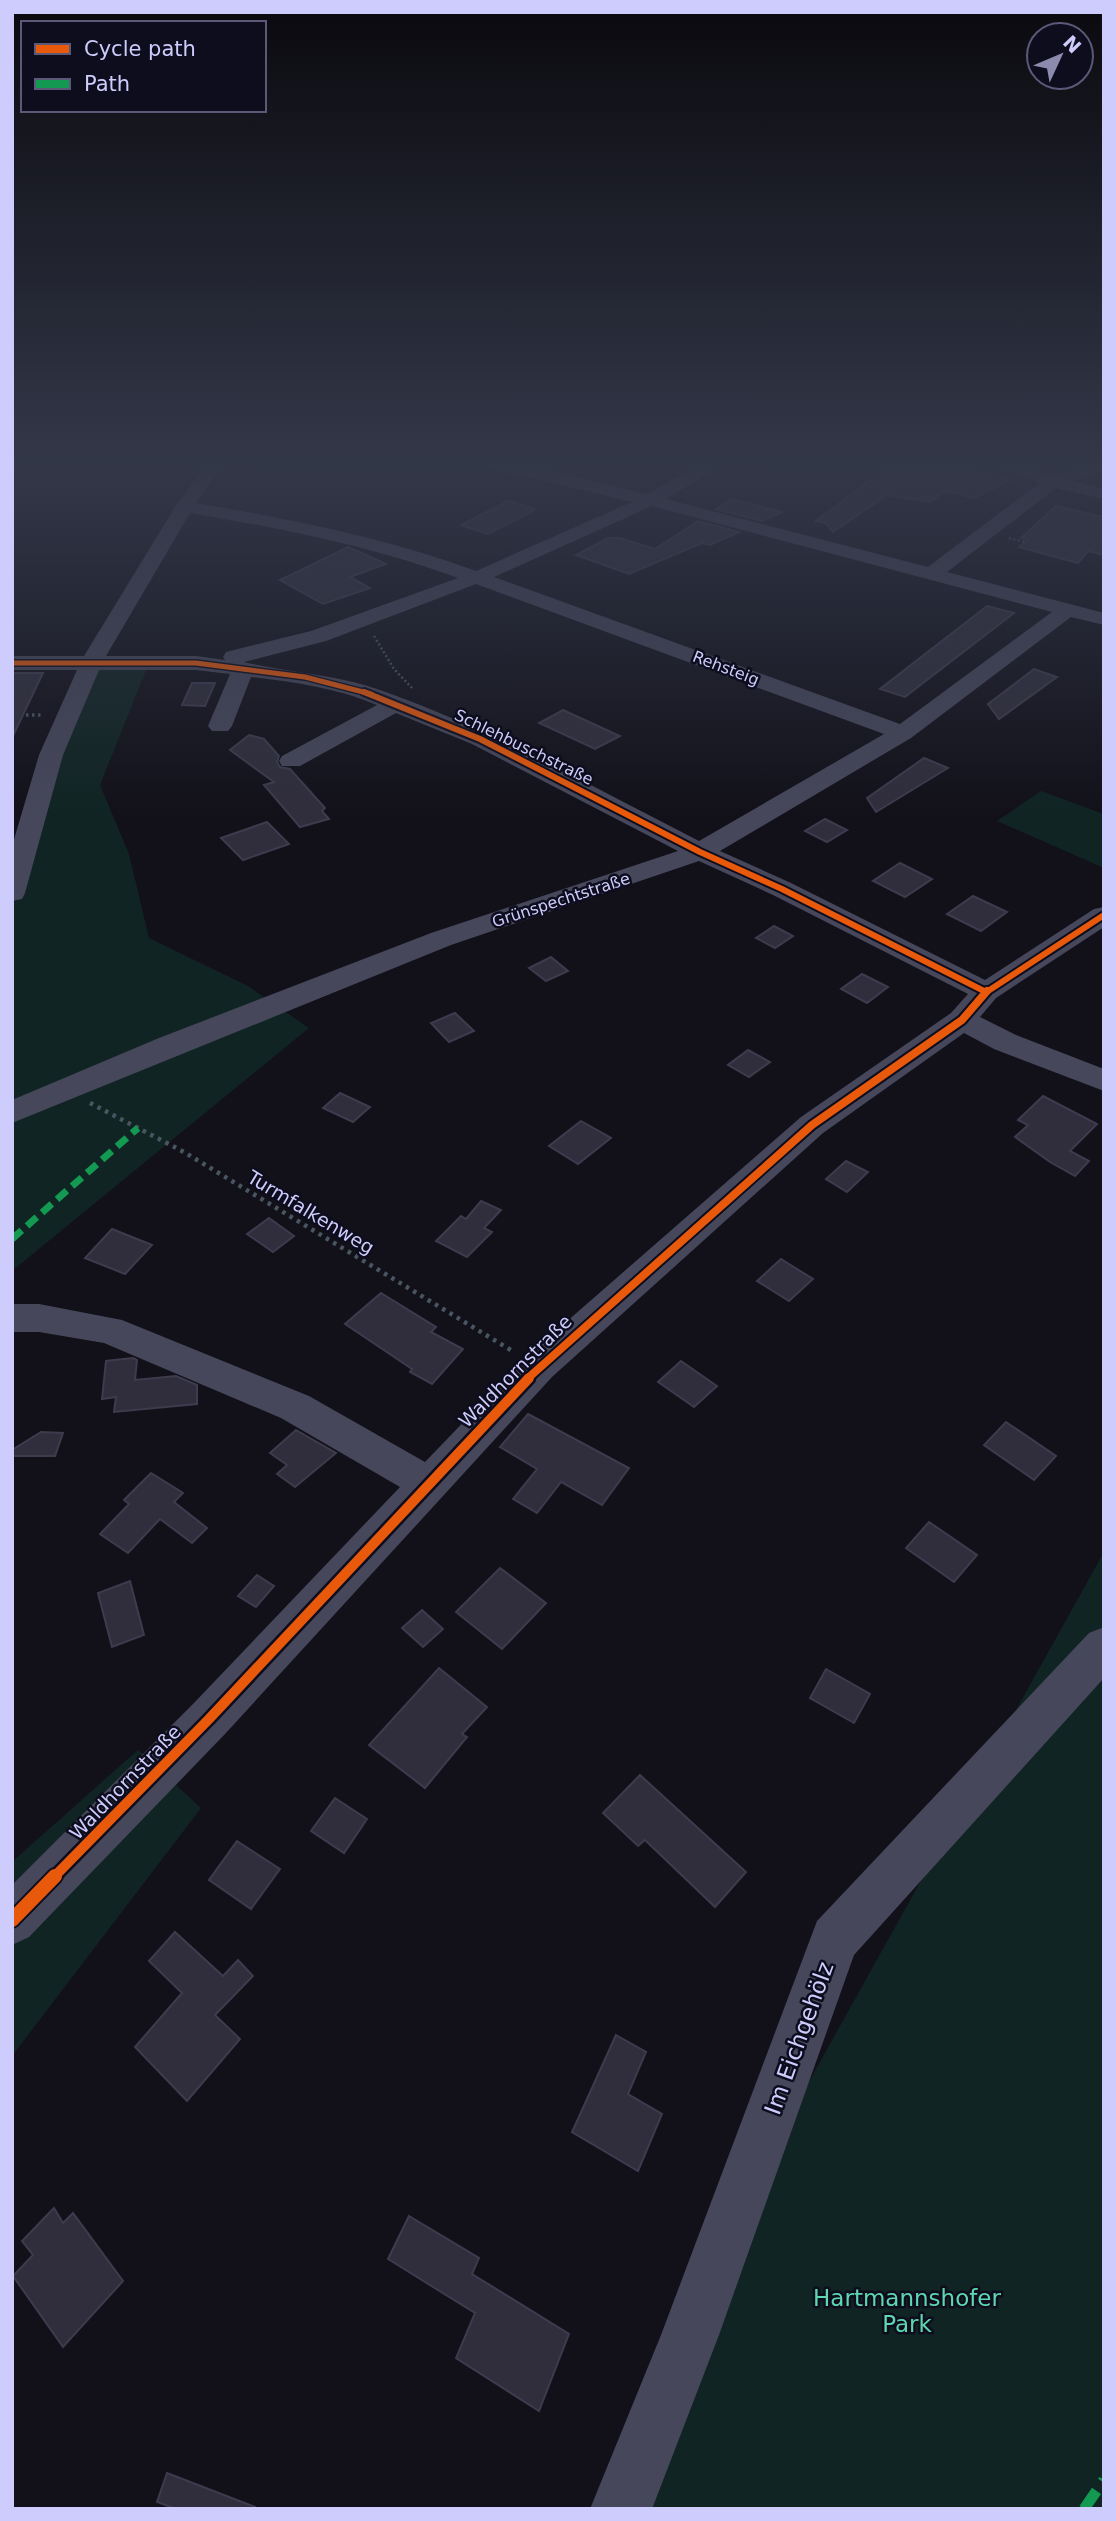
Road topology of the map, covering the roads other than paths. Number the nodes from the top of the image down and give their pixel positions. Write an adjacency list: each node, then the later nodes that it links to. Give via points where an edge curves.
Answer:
1 (143, 579): 8 (street)
2 (474, 579): 9 (street, via 263,653)
3 (482, 579): 13 (street, Rehsteig)
4 (953, 579): 5 (street)
5 (1067, 610): 6 (street); 13 (street, Grünspechtstraße)
6 (1104, 619)
7 (12, 663): 8 (street, Schlehbuschstraße)
8 (91, 663): 9 (street, Schlehbuschstraße); 16 (street, via 51,755)
9 (196, 663): 10 (street, Schlehbuschstraße)
10 (243, 668): 11 (street, Schlehbuschstraße, via 324,681); 12 (street)
11 (395, 704): 14 (street); 15 (street, Schlehbuschstraße, via 481,739)
12 (220, 726)
13 (903, 733): 15 (street, Grünspechtstraße)
14 (291, 761)
15 (700, 852): 18 (street, Schlehbuschstraße, via 782,889); 20 (street, Grünspechtstraße, via 441,939)
16 (12, 893)
17 (1104, 915): 18 (street, Waldhornstraße)
18 (974, 1006): 19 (street, Schlehbuschstraße, via 1005,1042); 22 (street, Waldhornstraße, via 812,1125 539,1367)
19 (1104, 1081)
20 (12, 1112)
21 (12, 1318): 22 (street, via 109,1329 295,1407)
22 (429, 1484): 24 (street, Waldhornstraße)
23 (1104, 1647): 25 (street, Im Eichgehölz, via 835,1938)
24 (12, 1920)
25 (621, 2509)

